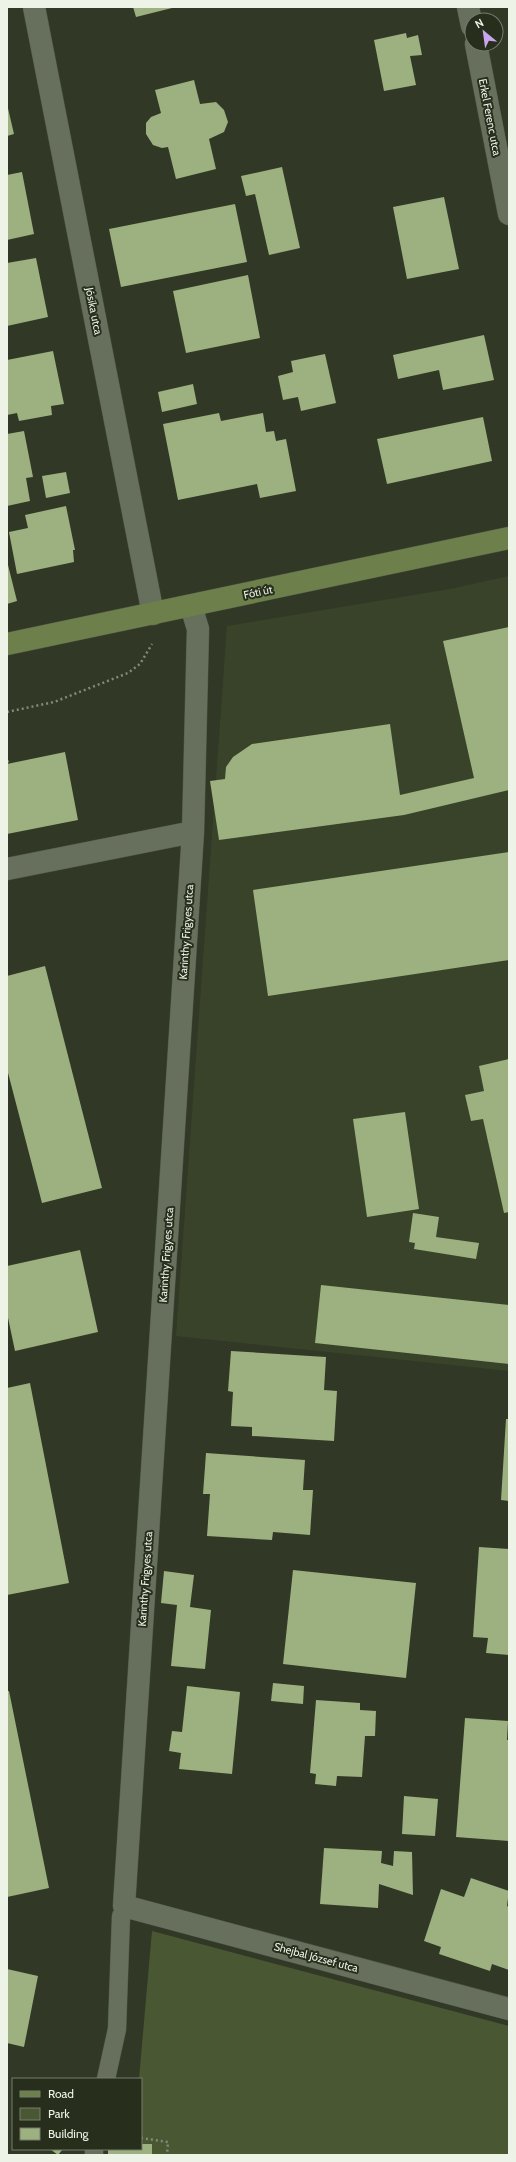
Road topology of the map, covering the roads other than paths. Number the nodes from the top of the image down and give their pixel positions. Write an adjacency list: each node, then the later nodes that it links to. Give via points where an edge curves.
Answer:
1 (34, 7): 6 (street, Jósika utca)
2 (478, 52): 3 (street, Erkel Ferenc utca)
3 (509, 214)
4 (509, 538): 5 (main road, Fóti út)
5 (191, 606): 6 (main road, Fóti út); 8 (street, Karinthy Frigyes utca, via 198,630)
6 (153, 614): 7 (main road, Fóti út)
7 (7, 644)
8 (193, 832): 9 (street); 10 (street, Karinthy Frigyes utca)
9 (7, 869)
10 (122, 1911): 11 (street, Shejbal József utca); 12 (lane, via 117,2028)
11 (509, 2009)
12 (106, 2078)

